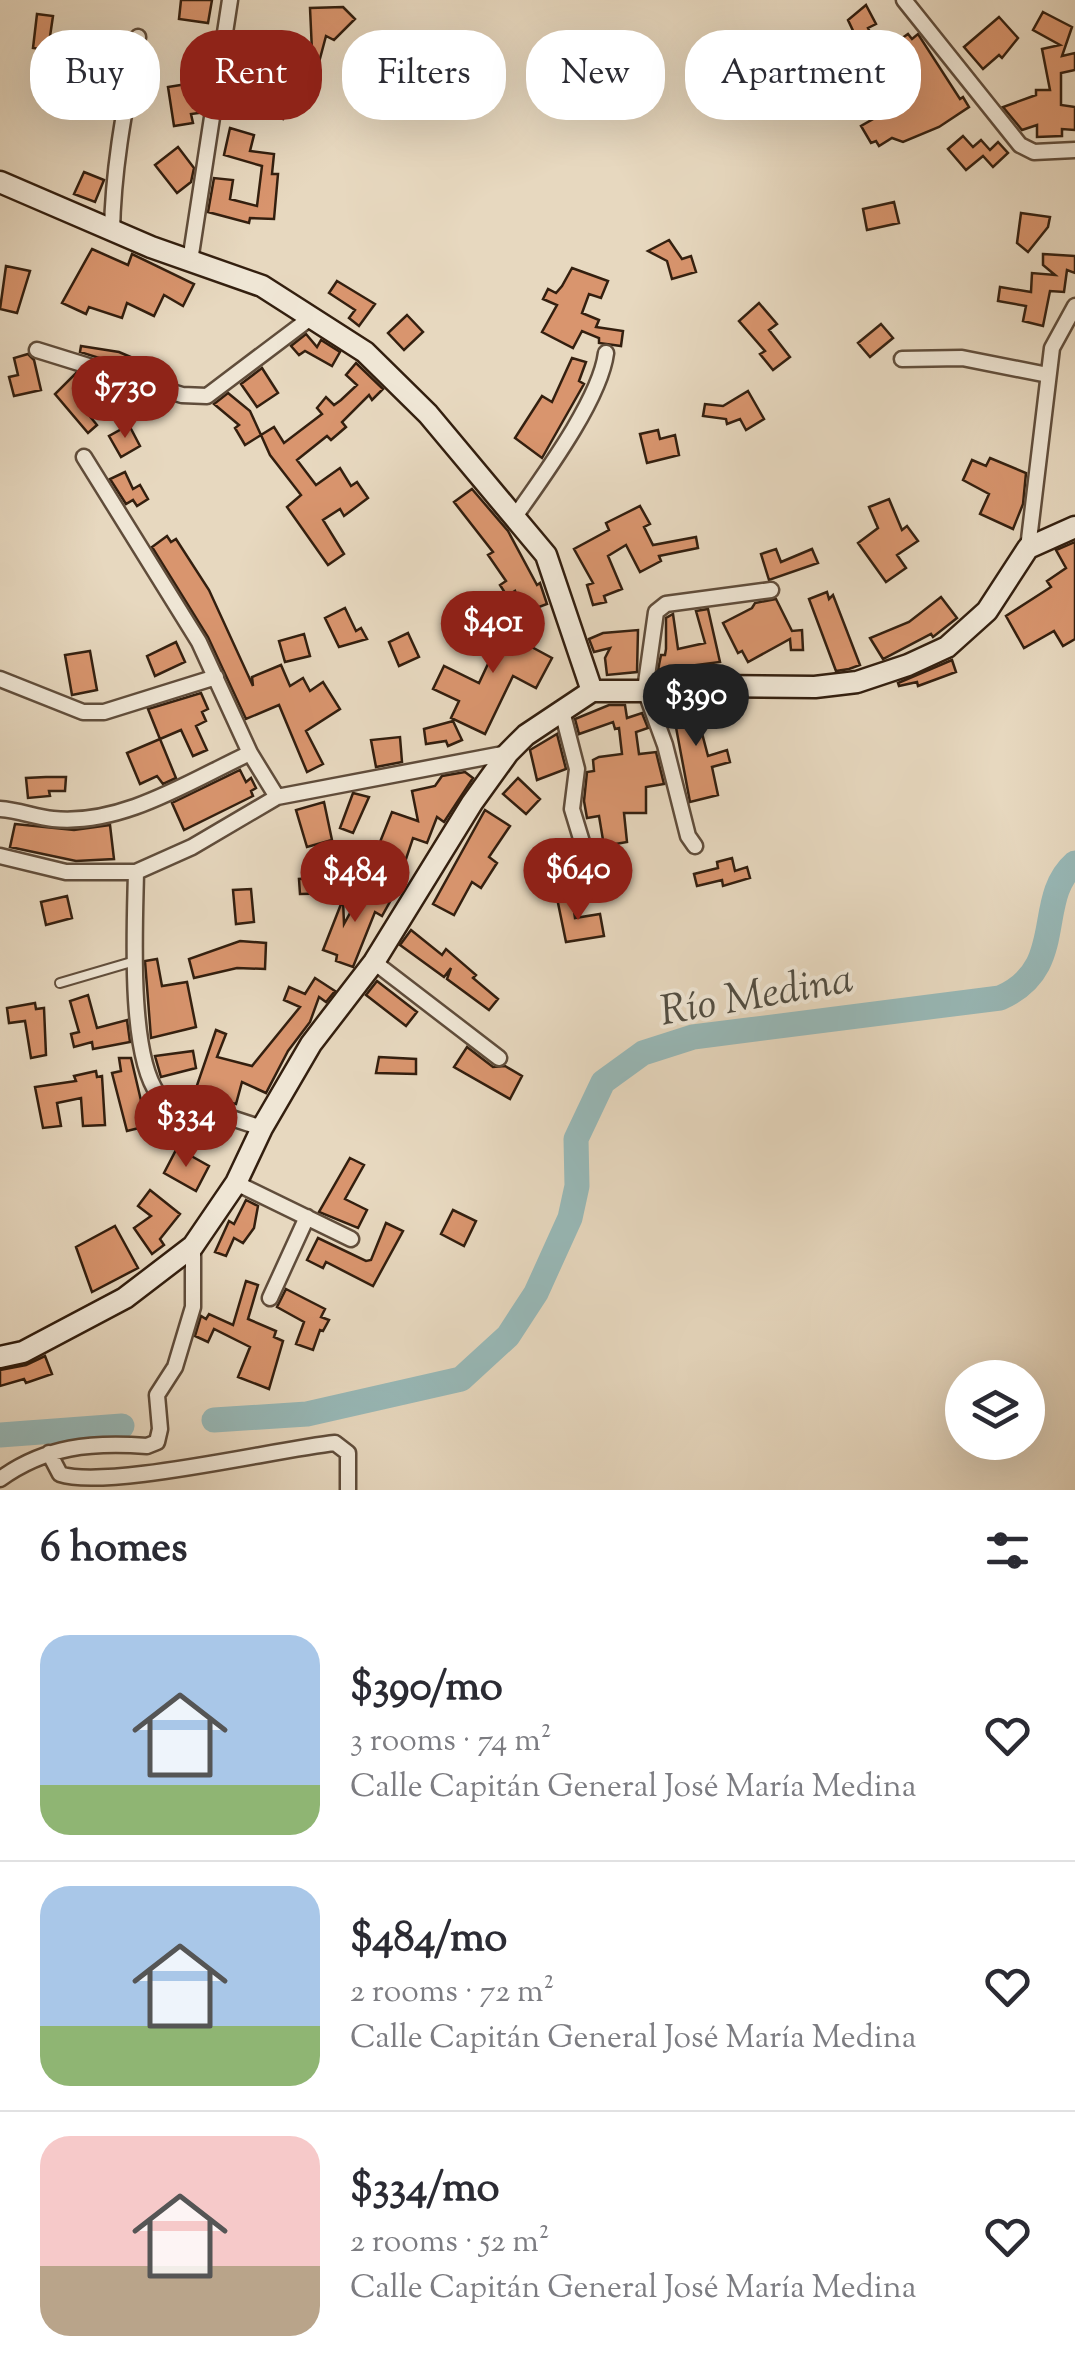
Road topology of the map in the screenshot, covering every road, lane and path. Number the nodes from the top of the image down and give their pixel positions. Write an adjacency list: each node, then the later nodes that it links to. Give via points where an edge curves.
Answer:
1 (230, 0): 7 (street)
2 (904, 0): 4 (street, via 1020,144 1034,152)
3 (124, 120): 6 (street)
4 (1075, 150)
5 (0, 182): 6 (street)
6 (112, 232): 7 (street)
7 (190, 260): 9 (street, via 262,286)
8 (1075, 306): 13 (street, via 1052,348)
9 (313, 316): 10 (street, via 207,396); 15 (street, via 378,364 428,414)
10 (38, 350)
11 (606, 353): 15 (street, via 600,378 563,445)
12 (902, 359): 13 (street, via 962,358)
13 (1048, 375): 17 (street)
14 (84, 457): 19 (street)
15 (514, 518): 22 (street, via 546,555)
16 (1075, 527): 17 (street)
17 (1028, 548): 21 (street, via 987,611 947,647 908,664 815,688)
18 (770, 590): 21 (street, via 666,604 656,612)
19 (216, 677): 20 (street, via 94,712); 24 (street)
20 (0, 679)
21 (645, 690): 22 (street); 28 (street)
22 (592, 691): 23 (street)
23 (562, 711): 25 (street); 30 (street, via 578,769 572,809)
24 (250, 753): 26 (street); 27 (street, via 96,818)
25 (508, 753): 26 (street); 33 (street)
26 (277, 797): 31 (street)
27 (0, 809)
28 (696, 846)
29 (0, 856): 31 (street, via 66,872)
30 (589, 864)
31 (136, 872): 32 (street)
32 (135, 961): 34 (lane); 36 (street, via 147,1073 158,1094)
33 (374, 962): 35 (street); 36 (street, via 311,1044)
34 (60, 983)
35 (499, 1058)
36 (262, 1128): 37 (street)
37 (236, 1183): 38 (street); 40 (street)
38 (307, 1217): 39 (street); 41 (street)
39 (351, 1240)
40 (193, 1246): 42 (street, via 125,1298 23,1352); 43 (street, via 193,1307 174,1367 157,1395 157,1442)
41 (270, 1298)
42 (0, 1357)
43 (48, 1453): 44 (street); 45 (street, via 60,1474 87,1481 203,1469 335,1443 348,1452)
44 (0, 1479)
45 (348, 1490)

